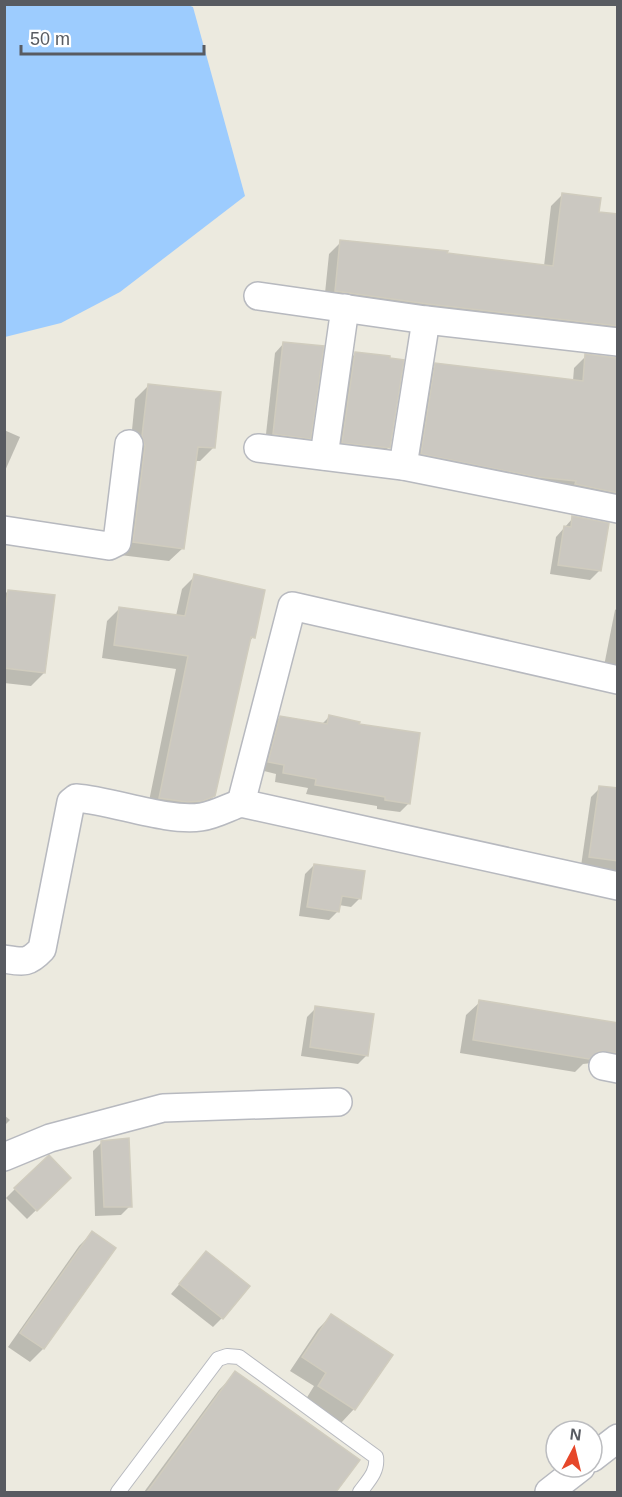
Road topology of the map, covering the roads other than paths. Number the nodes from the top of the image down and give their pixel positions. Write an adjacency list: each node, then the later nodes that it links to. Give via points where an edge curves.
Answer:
1 (258, 296): 2 (street)
2 (345, 308): 3 (street); 7 (street)
3 (426, 320): 4 (street); 8 (street)
4 (618, 342)
5 (129, 444): 10 (street, via 117,542 109,546)
6 (258, 448): 7 (street)
7 (324, 456): 8 (street)
8 (403, 466): 9 (street)
9 (618, 509)
10 (4, 530)
11 (618, 680): 12 (street, via 292,606)
12 (241, 802): 13 (street); 14 (street, via 203,817 192,817 76,798 71,802 42,949 25,962)
13 (618, 886)
14 (4, 959)
15 (338, 1102): 16 (street, via 163,1108 50,1138)
16 (4, 1157)
17 (618, 1438): 18 (street)
18 (604, 1449)
19 (566, 1479): 22 (street)
20 (118, 1492): 21 (lane, via 218,1359 227,1356 239,1357 376,1457 375,1472)
21 (360, 1492)
22 (549, 1492)

